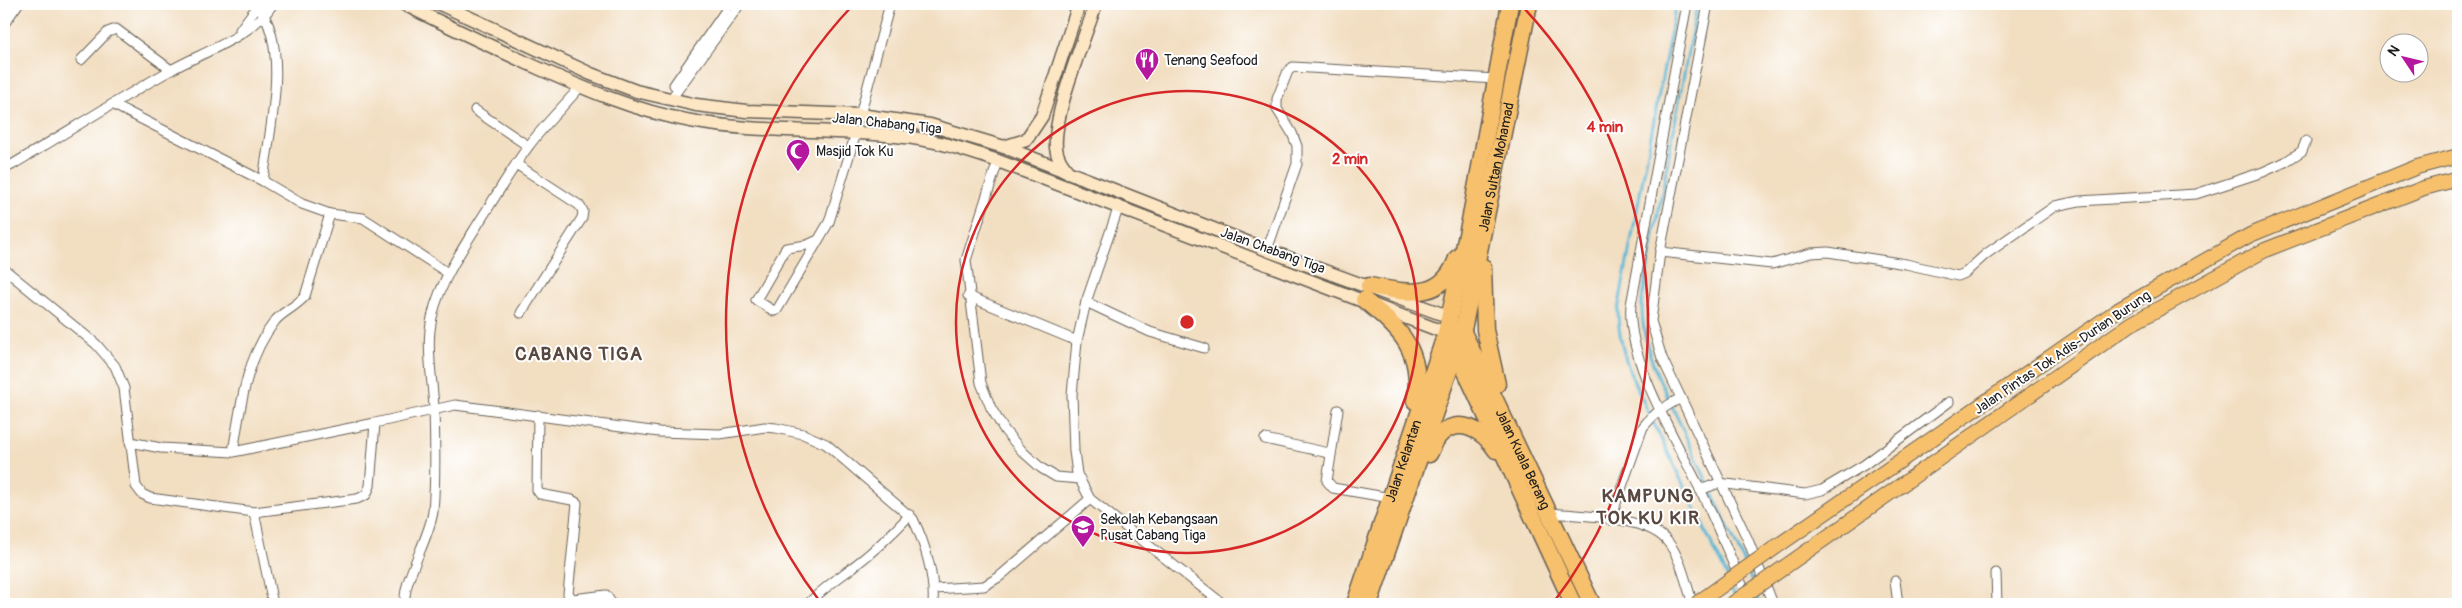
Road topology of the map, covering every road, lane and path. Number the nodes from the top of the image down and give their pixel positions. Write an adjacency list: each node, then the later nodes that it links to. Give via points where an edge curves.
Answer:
1 (18, 4): 16 (street)
2 (273, 4): 15 (street)
3 (404, 4): 23 (main road, Jalan Chabang Tiga)
4 (440, 4): 24 (main road, Jalan Chabang Tiga, via 591,74)
5 (740, 4): 24 (street)
6 (890, 4): 27 (street)
7 (1079, 4): 18 (main road)
8 (1096, 4): 19 (main road)
9 (1510, 4): 22 (highway, Jalan Sultan Mohamad)
10 (1529, 4): 39 (highway, Jalan Sultan Mohamad)
11 (1687, 4): 58 (street, via 1630,318 1636,348)
12 (1708, 4): 45 (street)
13 (258, 5): 15 (street); 17 (street)
14 (726, 10): 24 (street)
15 (265, 15): 17 (street); 38 (street, via 273,39 275,87)
16 (4, 24)
17 (236, 36): 21 (street)
18 (1066, 42): 19 (main road); 31 (main road, via 1036,126 1026,140)
19 (1081, 47): 36 (main road, via 1056,133 1059,161)
20 (82, 60): 21 (street, via 108,32 116,30)
21 (171, 70): 25 (street)
22 (1496, 79): 42 (highway, Jalan Sultan Mohamad); 44 (street, via 1293,67 1288,71 1277,100 1277,110 1297,146 1297,164)
23 (580, 87): 28 (main road, Jalan Chabang Tiga, via 629,105 690,121 745,128); 30 (street)
24 (668, 99): 27 (main road, Jalan Chabang Tiga, via 696,106 746,111)
25 (114, 105): 35 (street); 38 (street)
26 (475, 110): 30 (street)
27 (860, 115): 31 (main road, Jalan Chabang Tiga, via 930,125)
28 (856, 133): 33 (main road, Jalan Chabang Tiga, via 925,140); 43 (street, via 829,222)
29 (2306, 140): 45 (street, via 2302,151 2285,162 2196,194 2079,201 2055,206 1958,276 1828,252 1772,264)
30 (528, 146): 34 (street)
31 (1004, 147): 36 (main road, Jalan Chabang Tiga)
32 (2458, 156): 92 (main road, Jalan Pintas Tok Adis-Durian Burung, bridge, via 2417,167 2250,235 2118,310)
33 (998, 161): 40 (main road, Jalan Chabang Tiga); 49 (street, via 966,260)
34 (516, 164): 47 (street); 51 (street, via 579,205 583,211 582,218)
35 (4, 167)
36 (1068, 172): 44 (main road, Jalan Chabang Tiga)
37 (2458, 179): 93 (main road, Jalan Pintas Tok Adis-Durian Burung, bridge, via 2424,188 2265,250 2131,324)
38 (263, 181): 41 (street, via 302,204)
39 (1490, 198): 53 (highway, Jalan Sultan Mohamad); 62 (highway, via 1484,245 1484,308 1489,353)
40 (1118, 208): 48 (main road, Jalan Chabang Tiga); 50 (street)
41 (330, 214): 47 (street, via 363,218); 67 (street, via 305,296 299,304 276,319 255,352 244,384)
42 (1471, 216): 48 (highway, via 1455,265 1439,284 1421,293); 52 (highway, Jalan Sultan Mohamad)
43 (818, 240): 43 (street, via 777,310 756,300 786,248)
44 (1267, 250): 48 (main road, Jalan Chabang Tiga)
45 (1660, 252): 58 (street, via 1652,327)
46 (4, 269): 65 (street, via 96,344 115,366 124,388)
47 (448, 274): 59 (street, via 434,308 430,330)
48 (1366, 293): 52 (main road, Jalan Chabang Tiga); 66 (highway, via 1396,328 1417,367 1419,382)
49 (968, 296): 54 (street); 69 (street, via 981,383 990,408 1005,431 1041,468 1062,479)
50 (1086, 302): 54 (street); 55 (street, via 1150,332)
51 (521, 312)
52 (1448, 325): 53 (highway, Jalan Kuala Berang); 56 (highway, Jalan Kuala Berang); 66 (highway, Jalan Kelantan)
53 (1463, 330): 56 (highway, Jalan Kelantan); 62 (highway, Jalan Kuala Berang)
54 (1077, 341): 69 (street, via 1072,394 1074,451)
55 (1204, 348)
56 (1457, 351): 70 (highway, Jalan Kelantan); 72 (highway, Jalan Kuala Berang)
57 (1949, 402): 71 (street, via 1864,465 1822,490 1805,494)
58 (1672, 403): 71 (street); 71 (street); 78 (street, via 1650,417 1638,439)
59 (434, 410): 61 (street, via 455,405); 63 (street); 83 (street, via 432,522 405,591)
60 (1338, 410): 68 (street)
61 (538, 415): 77 (street, via 659,432 720,434 766,427 803,434 826,444); 84 (street, via 537,490 540,494 577,503 568,594 574,599 606,595)
62 (1506, 420): 76 (highway, Jalan Kuala Berang)
63 (375, 423): 67 (street); 75 (street, via 370,486 366,496)
64 (1265, 439): 68 (street)
65 (130, 442): 67 (street, via 161,448); 75 (street, via 136,486 142,494 150,498)
66 (1407, 445): 73 (highway, Jalan Kelantan)
67 (233, 452)
68 (1330, 453): 73 (street, via 1327,481 1333,488)
69 (1080, 479): 74 (street)
70 (1411, 486): 72 (highway, via 1438,437 1460,426 1472,427 1492,443); 89 (highway, Jalan Kelantan)
71 (1710, 486): 94 (street); 95 (street, via 1748,540)
72 (1520, 488): 90 (highway, Jalan Kuala Berang)
73 (1391, 498): 88 (highway, Jalan Kelantan)
74 (1090, 499): 81 (street, via 999,577 984,586); 87 (street)
75 (254, 512): 82 (street)
76 (1550, 512): 78 (street); 91 (highway, Jalan Kuala Berang)
77 (910, 515): 81 (street, via 919,530); 85 (street, via 883,542 834,579)
78 (1610, 520): 92 (street, via 1642,526 1666,540 1674,551)
79 (1996, 573): 97 (street)
80 (1895, 581): 96 (street)
81 (934, 589): 86 (street)
82 (273, 604)
83 (406, 604)
84 (612, 604)
85 (808, 604)
86 (933, 604)
87 (1223, 604)
88 (1355, 604)
89 (1370, 604)
90 (1573, 604)
91 (1592, 604)
92 (1694, 604)
93 (1732, 604)
94 (1750, 604)
95 (1774, 604)
96 (1898, 604)
97 (1997, 604)

